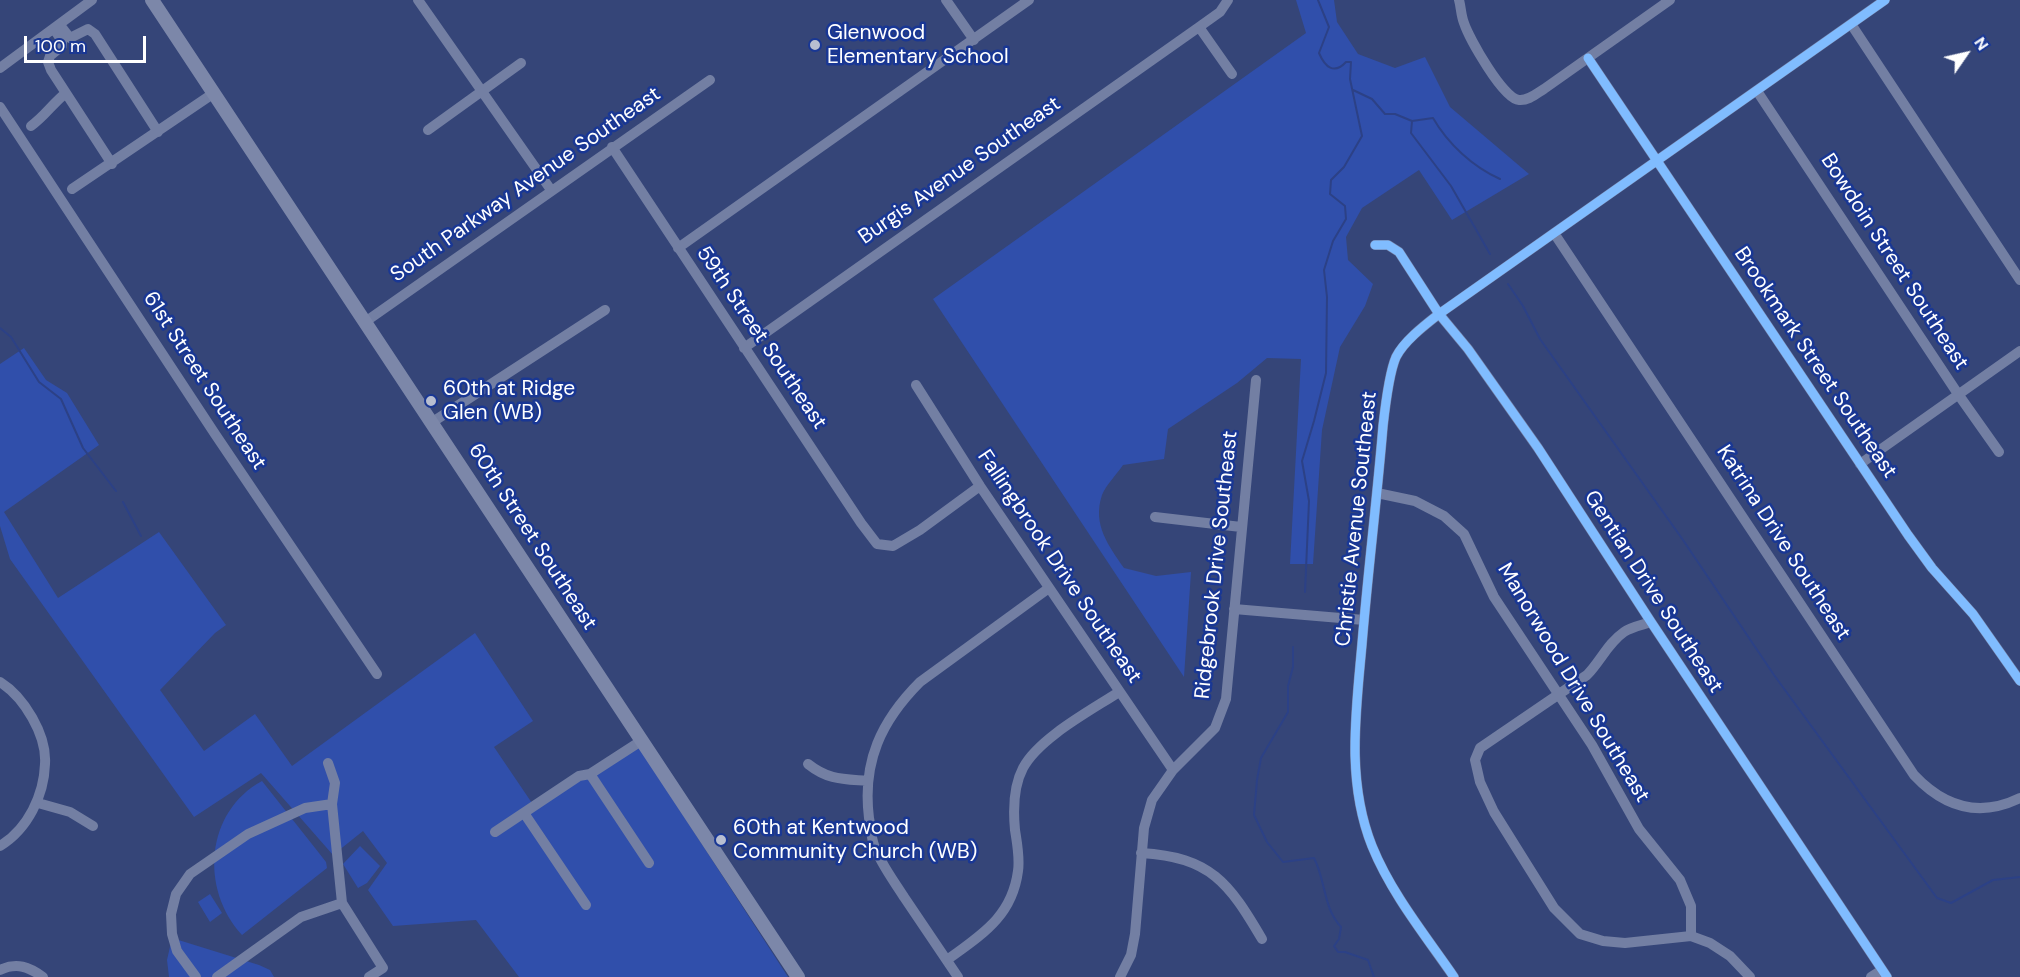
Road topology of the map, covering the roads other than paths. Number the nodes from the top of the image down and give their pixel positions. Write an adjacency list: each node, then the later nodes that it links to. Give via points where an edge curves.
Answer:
1 (92, 0): 11 (street)
2 (152, 0): 22 (main road, 60th Street Southeast)
3 (418, 0): 19 (street)
4 (946, 0): 13 (street)
5 (1029, 0): 13 (street)
6 (1228, 0): 12 (street, via 1220,12)
7 (1459, 0): 14 (street, via 1476,50 1508,96 1527,99)
8 (1670, 0): 14 (street)
9 (1885, 0): 10 (street, Christie Avenue Southeast)
10 (1851, 24): 20 (street, Christie Avenue Southeast); 35 (street)
11 (57, 27): 16 (street); 21 (street, via 62,46 48,62); 26 (street, via 70,38 88,29 95,34)
12 (1199, 27): 17 (street); 39 (street, Burgis Avenue Southeast)
13 (974, 40): 34 (street)
14 (1588, 58): 28 (street, Brookmark Street Southeast)
15 (521, 63): 19 (street)
16 (0, 68)
17 (1232, 74)
18 (710, 80): 27 (street, South Parkway Avenue Southeast)
19 (483, 91): 25 (street); 31 (street)
20 (1757, 92): 28 (street, Christie Avenue Southeast); 43 (street, Bowdoin Street Southeast)
21 (66, 93): 24 (street); 29 (street)
22 (214, 93): 26 (street); 38 (main road, 60th Street Southeast)
23 (0, 107): 55 (street, 61st Street Southeast)
24 (31, 126)
25 (428, 130)
26 (158, 132): 29 (street)
27 (612, 147): 31 (street, South Parkway Avenue Southeast); 34 (street, 59th Street Southeast)
28 (1658, 159): 32 (street, Christie Avenue Southeast); 46 (street, Brookmark Street Southeast)
29 (112, 164): 30 (street)
30 (72, 189)
31 (552, 190): 38 (street, South Parkway Avenue Southeast)
32 (1554, 233): 37 (street, Christie Avenue Southeast); 66 (street, Katrina Drive Southeast, via 1914,775 1944,800 1970,808 1989,808)
33 (1375, 245): 37 (street, Gentian Drive Southeast, via 1388,245 1399,252)
34 (678, 249): 39 (street, 59th Street Southeast)
35 (2020, 280)
36 (605, 310): 44 (street)
37 (1439, 314): 48 (street, Christie Avenue Southeast, via 1396,357 1387,396); 54 (street, Gentian Drive Southeast, via 1538,448)
38 (365, 322): 44 (main road, 60th Street Southeast)
39 (744, 348): 47 (street, 59th Street Southeast, via 877,544 893,546 902,541)
40 (2020, 351): 43 (street)
41 (1256, 380): 50 (street, Ridgebrook Drive Southeast)
42 (916, 385): 47 (street, Fallingbrook Drive Southeast)
43 (1958, 393): 45 (street, Bowdoin Street Southeast); 46 (street)
44 (431, 423): 60 (main road, 60th Street Southeast)
45 (1999, 453)
46 (1860, 464): 56 (street, Brookmark Street Southeast, via 1923,556 1973,614)
47 (980, 486): 51 (street, Fallingbrook Drive Southeast)
48 (1377, 493): 53 (street, Christie Avenue Southeast); 59 (street, Manorwood Drive Southeast, via 1415,501 1444,516 1464,534 1494,597)
49 (1155, 517): 50 (street)
50 (1241, 526): 52 (street, Ridgebrook Drive Southeast)
51 (1049, 588): 58 (street, Fallingbrook Drive Southeast); 65 (street, via 939,667 902,700 875,746)
52 (1234, 609): 53 (street); 63 (street, Ridgebrook Drive Southeast, via 1226,699 1215,728)
53 (1364, 620): 89 (street, Christie Avenue Southeast, via 1354,742 1361,812 1383,871)
54 (1651, 622): 59 (street, via 1625,631 1587,675); 81 (street, Gentian Drive Southeast)
55 (377, 674)
56 (2020, 681)
57 (0, 682): 67 (street, via 28,709 39,734 46,763)
58 (1119, 692): 63 (street, Fallingbrook Drive Southeast); 79 (street, via 1039,746 1023,767 1013,808 1018,869 1012,899 999,918)
59 (1558, 694): 77 (street, Manorwood Drive Southeast, via 1608,772 1639,830 1680,880 1691,906); 77 (street, via 1480,748 1475,760 1494,812 1554,908 1580,934 1625,943)
60 (641, 741): 64 (street); 86 (main road, 60th Street Southeast)
61 (328, 763): 68 (street, via 334,783)
62 (808, 764): 65 (street, via 834,778)
63 (1173, 770): 73 (street, Ridgebrook Drive Southeast, via 1152,800)
64 (590, 774): 69 (street, via 579,776); 74 (street)
65 (867, 781): 79 (street, via 874,845)
66 (2020, 798)
67 (38, 803): 70 (street, via 70,812); 72 (street, via 20,828)
68 (332, 804): 75 (street); 83 (street, via 305,808 248,834 190,874 176,894 172,934 177,951)
69 (524, 813): 71 (street); 76 (street)
70 (93, 826)
71 (495, 832)
72 (0, 846)
73 (1142, 853): 78 (street, via 1191,861 1216,876 1242,905); 88 (street, Ridgebrook Drive Southeast, via 1135,934 1131,955)
74 (649, 863)
75 (342, 903): 84 (street, via 301,917); 85 (street, via 382,968)
76 (586, 905)
77 (1691, 936): 90 (street, via 1730,956)
78 (1262, 939)
79 (947, 960): 87 (street)
80 (0, 970): 82 (street, via 16,965 29,967)
81 (1885, 974): 91 (street)
82 (43, 977)
83 (196, 977)
84 (217, 977)
85 (369, 977)
86 (798, 977)
87 (958, 977)
88 (1120, 977)
89 (1454, 977)
90 (1750, 977)
91 (1871, 977)

